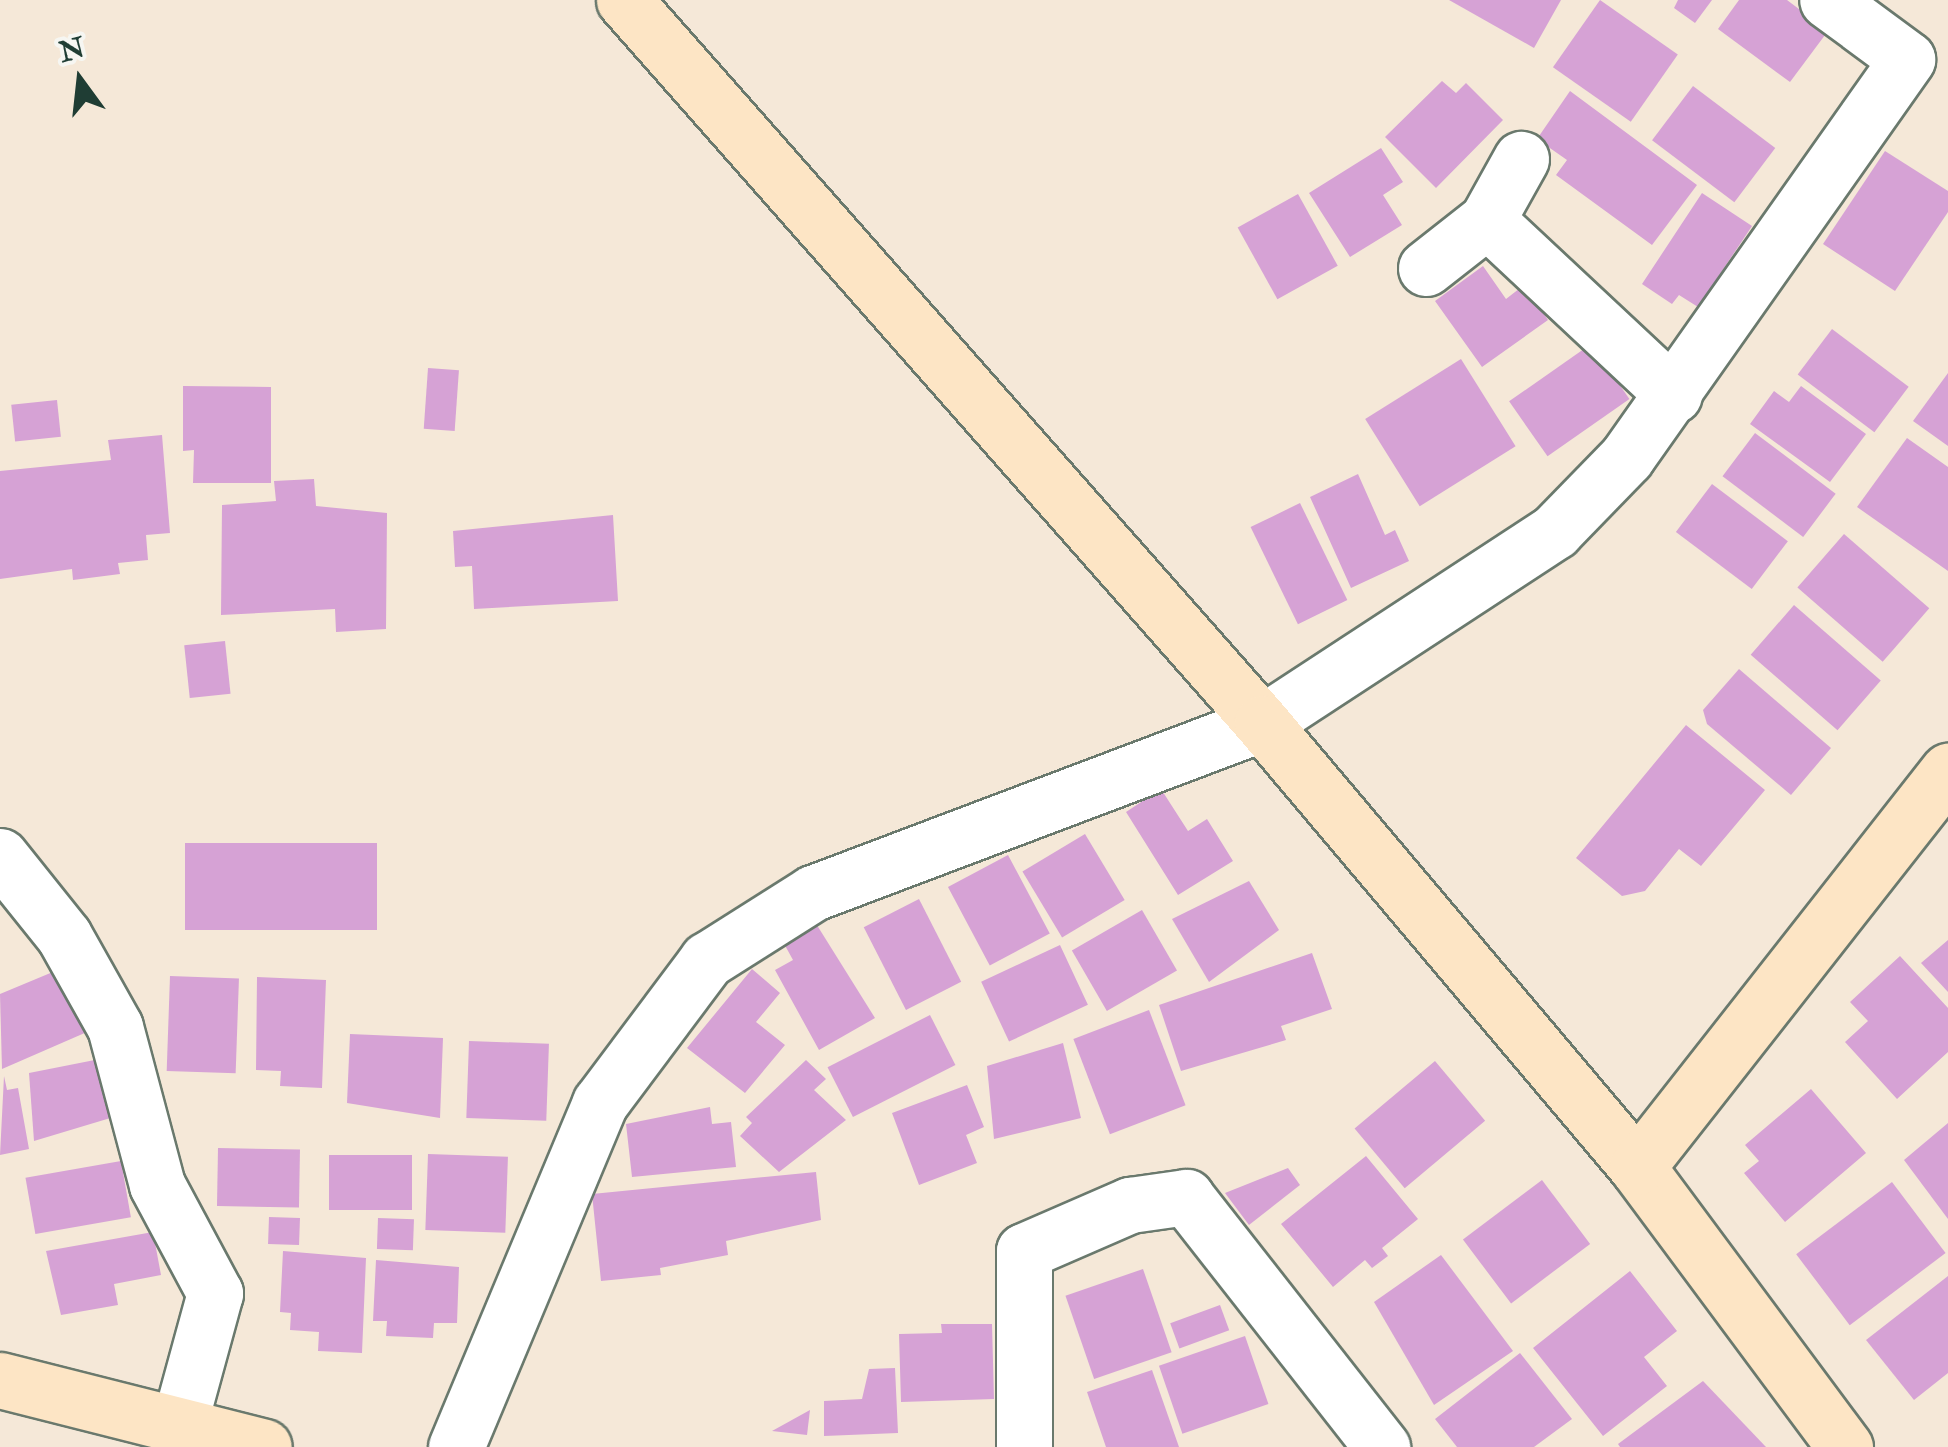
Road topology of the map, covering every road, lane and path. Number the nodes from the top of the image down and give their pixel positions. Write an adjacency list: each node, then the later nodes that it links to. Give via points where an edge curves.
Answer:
1 (624, 0): 7 (street)
2 (1827, 0): 6 (street, via 1906,59)
3 (1521, 159): 4 (street)
4 (1487, 220): 5 (street); 6 (street)
5 (1426, 268)
6 (1674, 394): 7 (street, via 1555,530)
7 (1262, 723): 10 (street); 14 (street, via 813,893 707,960 600,1103)
8 (1948, 772): 10 (street)
9 (0, 856): 12 (street, via 64,936 116,1027 157,1185 215,1294)
10 (1637, 1167): 17 (street)
11 (0, 1380): 12 (street)
12 (178, 1428): 13 (street)
13 (264, 1447)
14 (456, 1447)
15 (1024, 1447): 16 (street, via 1024,1251 1130,1205 1186,1197)
16 (1382, 1447)
17 (1845, 1447)

